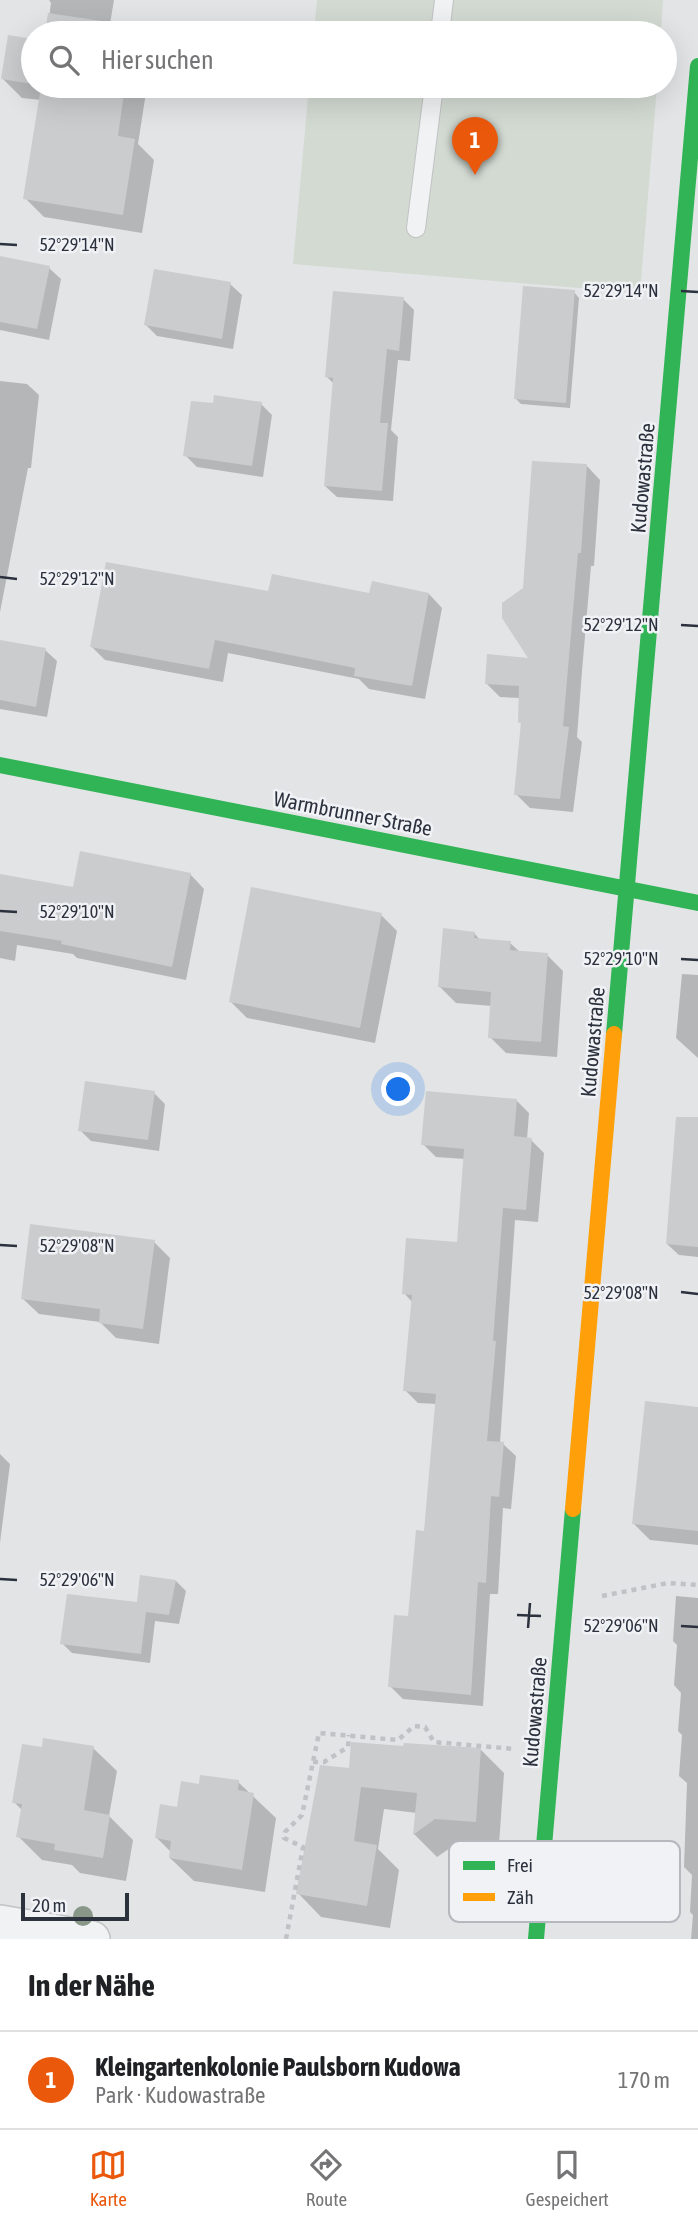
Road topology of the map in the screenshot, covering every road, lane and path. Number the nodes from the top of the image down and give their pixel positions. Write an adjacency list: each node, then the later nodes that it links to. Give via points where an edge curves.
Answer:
1 (444, 0): 2 (lane)
2 (441, 21)
3 (698, 66): 7 (street, Kudowastraße)
4 (432, 98): 5 (lane)
5 (416, 228)
6 (0, 765): 7 (street, Warmbrunner Straße)
7 (626, 889): 8 (street, Warmbrunner Straße); 14 (street, Kudowastraße)
8 (698, 903)
9 (698, 1585): 10 (path, via 668,1583)
10 (593, 1598)
11 (349, 1735): 12 (path, via 398,1740 414,1726 425,1727 434,1742); 13 (path, via 348,1747 324,1762); 13 (path, via 319,1732)
12 (517, 1749)
13 (313, 1762): 17 (path, via 302,1815 284,1838 303,1847)
14 (544, 1841)
15 (0, 1923): 16 (street)
16 (92, 1939)
17 (286, 1939)

